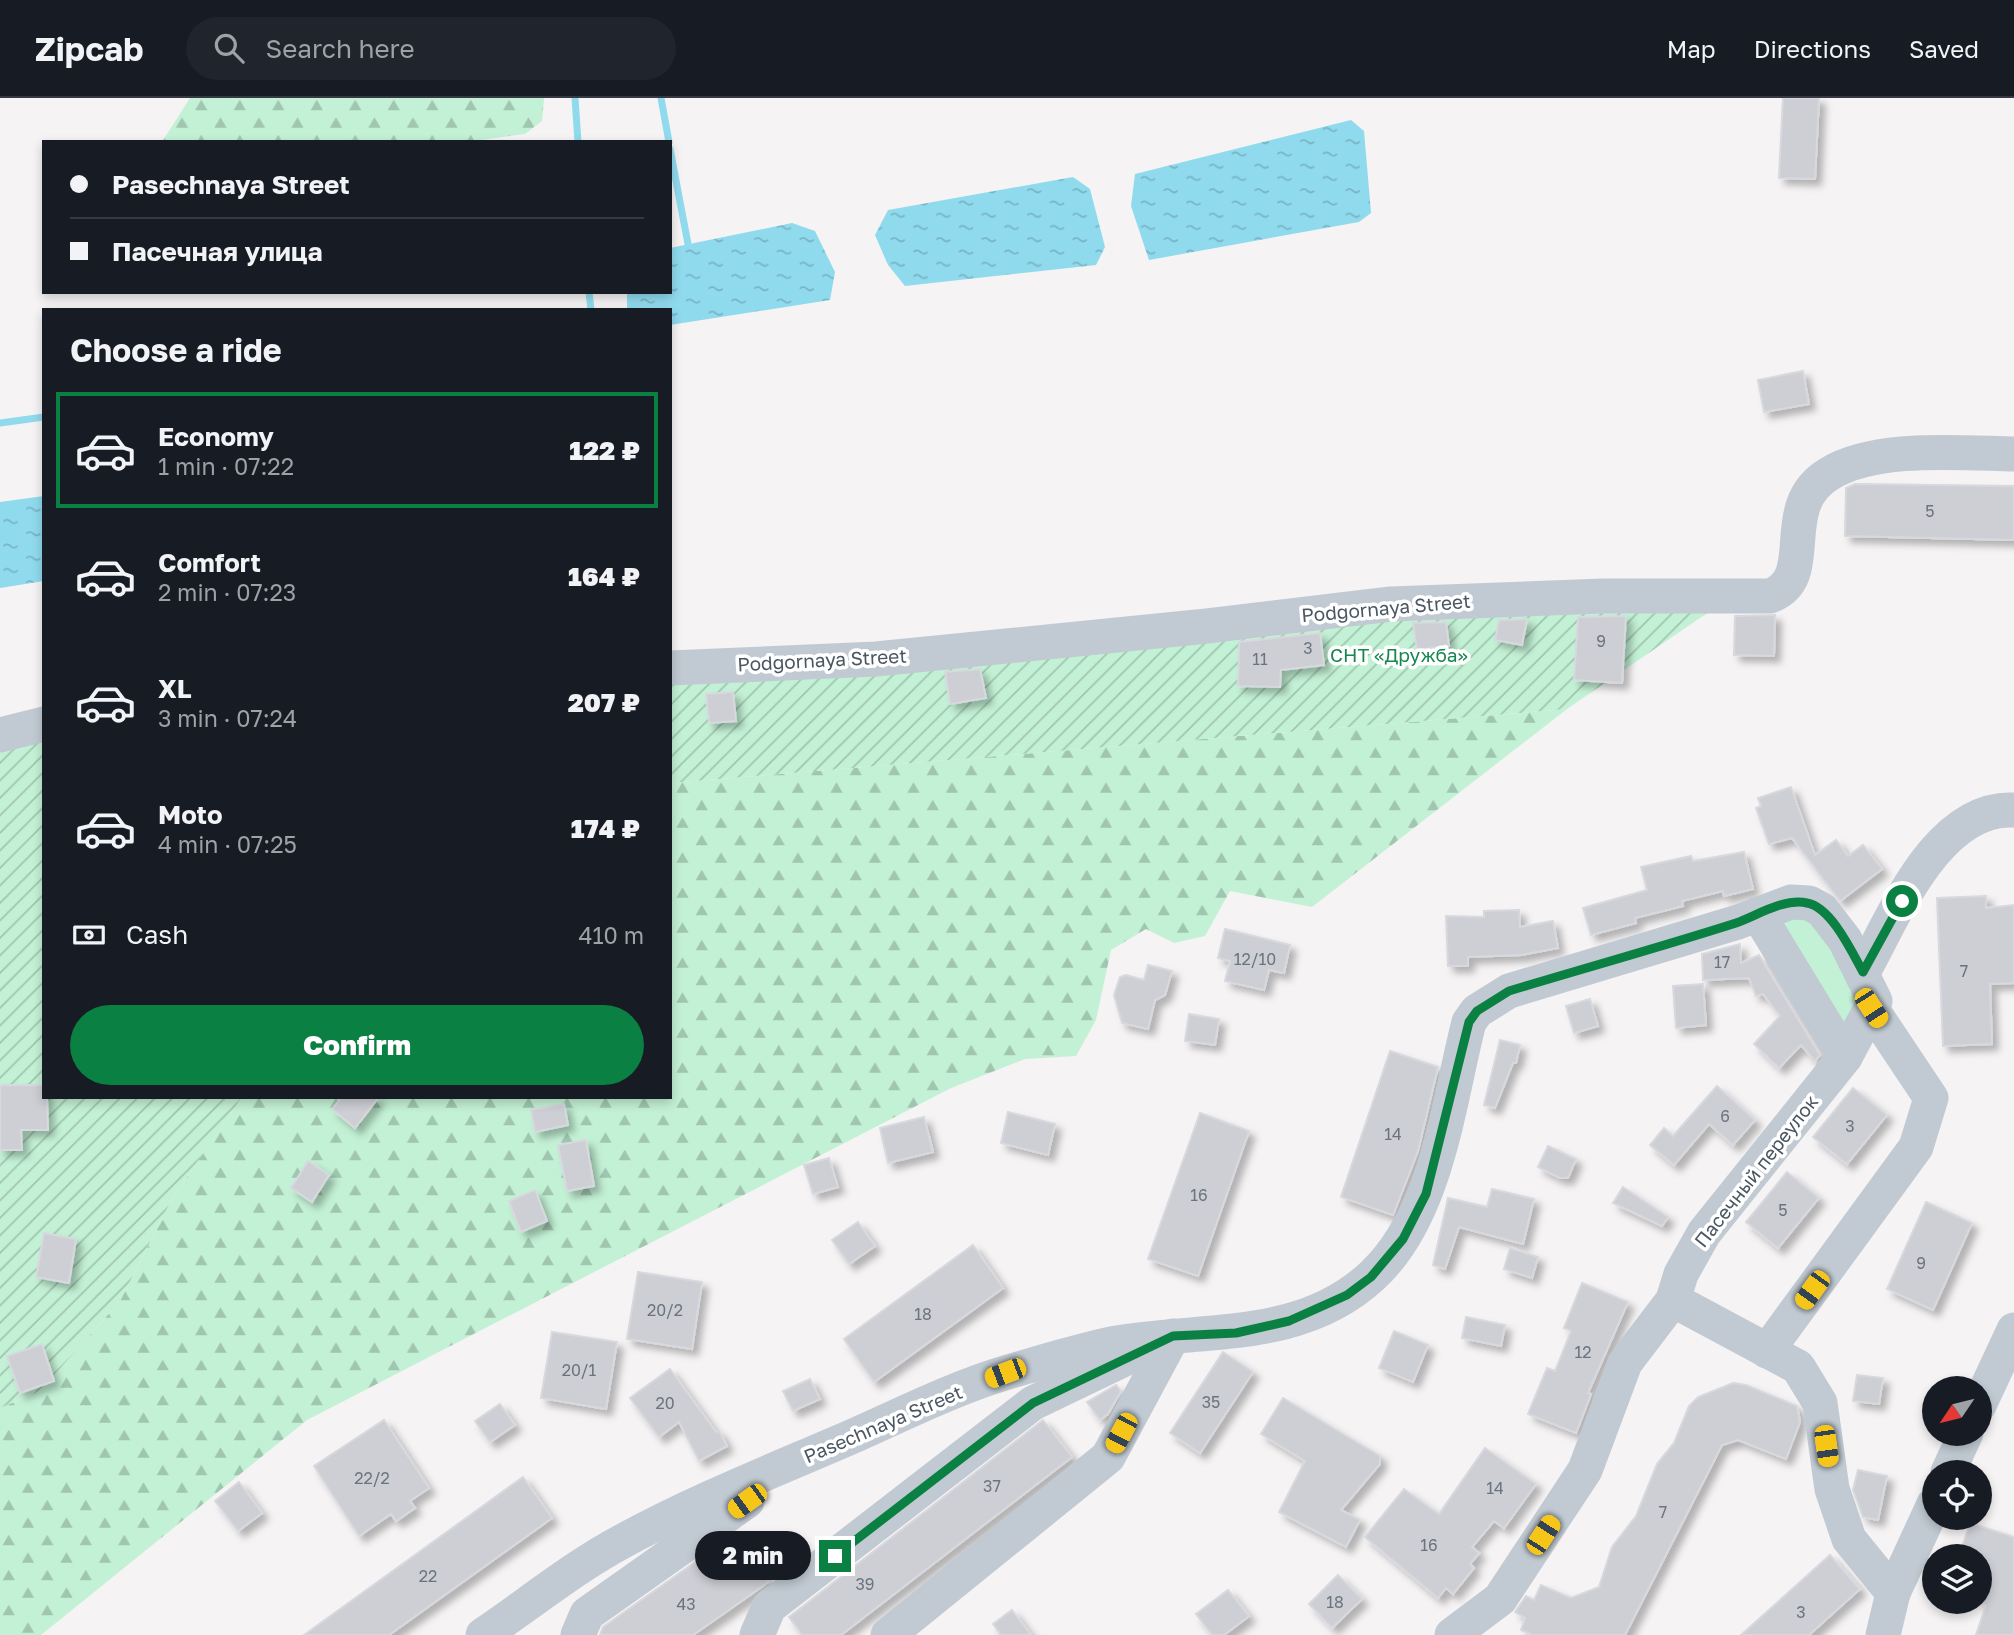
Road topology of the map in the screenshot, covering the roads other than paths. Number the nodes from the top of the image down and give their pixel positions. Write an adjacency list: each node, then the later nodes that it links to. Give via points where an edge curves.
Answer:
1 (2014, 454): 2 (street, Podgornaya Street, via 1908,453 1829,473 1806,495 1799,510 1794,574 1787,586 1770,596 1603,596 1391,604 876,659)
2 (672, 668)
3 (42, 724): 4 (street)
4 (0, 735)
5 (2014, 810): 7 (street, via 1976,817 1937,846)
6 (1758, 914): 7 (street, Pasechnaya Street, via 1791,902 1809,903 1822,910); 9 (street); 12 (street, Pasechnaya Street, via 1509,991 1489,1002 1469,1022 1426,1194 1412,1225 1386,1262 1347,1295 1289,1321 1236,1333)
7 (1863, 972): 8 (street, via 1875,1001)
8 (1871, 1008): 9 (street, Пасечный переулок); 13 (street, via 1931,1098 1916,1147)
9 (1845, 1057): 10 (street, Пасечный переулок, via 1704,1233 1681,1274)
10 (1673, 1300): 13 (street); 22 (street, Пасечный переулок, via 1625,1363 1585,1470 1500,1599)
11 (2014, 1330): 14 (street)
12 (1173, 1336): 15 (street, Pasechnaya Street, via 1115,1344 1005,1373); 20 (street, via 1033,1403 769,1607); 21 (street, via 1108,1457)
13 (1767, 1351): 17 (street, via 1798,1367 1821,1404 1832,1489 1849,1539)
14 (1992, 1377)
15 (816, 1452): 18 (street, Pasechnaya Street, via 622,1541); 19 (street, via 587,1614)
16 (1922, 1530): 17 (street)
17 (1893, 1593): 23 (street)
18 (482, 1635)
19 (578, 1635)
20 (757, 1635)
21 (888, 1635)
22 (1451, 1635)
23 (1883, 1635)

